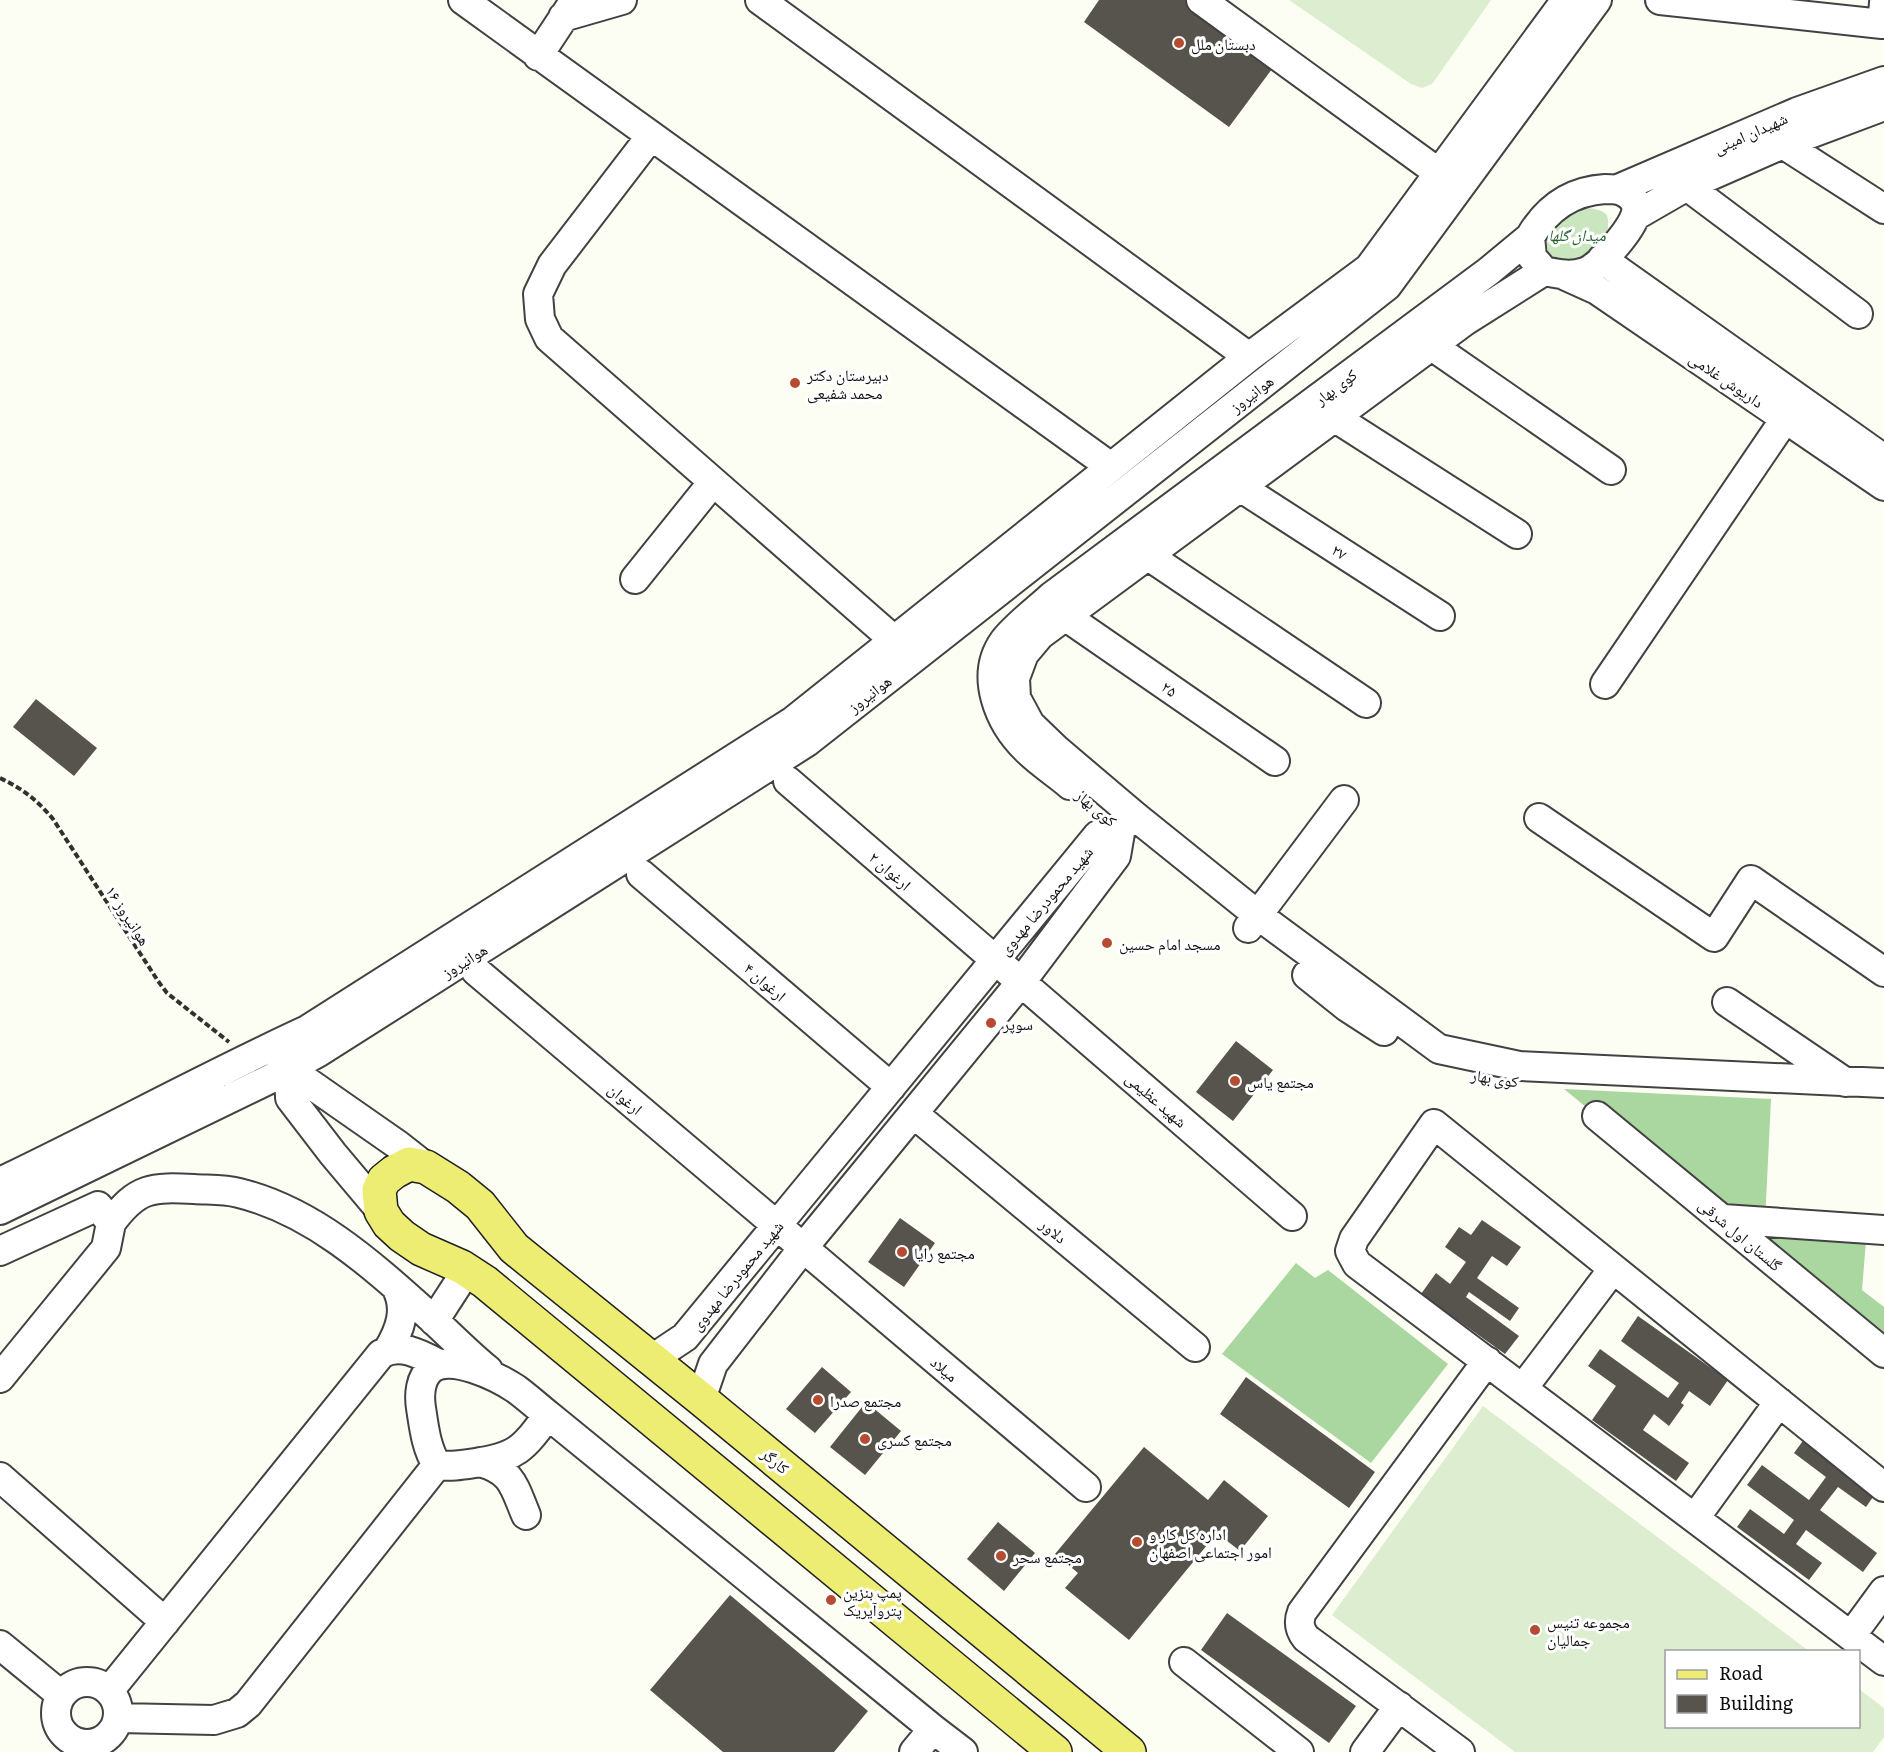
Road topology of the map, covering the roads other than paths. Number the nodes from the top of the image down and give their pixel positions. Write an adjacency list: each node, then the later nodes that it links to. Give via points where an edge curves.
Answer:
1 (463, 0): 10 (street)
2 (622, 0): 7 (street)
3 (760, 0): 25 (street)
4 (1201, 0): 15 (street)
5 (1597, 0): 9 (street, هوانیروز)
6 (1660, 0): 8 (street)
7 (569, 9): 10 (street)
8 (1883, 13)
9 (1566, 14): 15 (street, هوانیروز); 28 (street, هوانیروز, via 1387,286)
10 (538, 56): 13 (street)
11 (1884, 81): 17 (street, شهیدان امینی, via 1797,112)
12 (1884, 106): 14 (street, شهیدان امینی)
13 (651, 136): 30 (street); 32 (street, via 552,265 538,294 540,318 549,338)
14 (1783, 144): 16 (street, شهیدان امینی); 18 (street)
15 (1439, 173): 25 (street, هوانیروز, via 1369,268)
16 (1687, 186): 19 (street, شهیدان امینی); 23 (street)
17 (1618, 189): 19 (street, via 1634,200); 20 (street, کوی بهار, via 1578,193 1551,210)
18 (1884, 209)
19 (1635, 216): 21 (street, کوی بهار)
20 (1530, 237): 22 (street, via 1532,257); 49 (street, کوی بهار, via 1052,596 1005,640 996,657 993,676 994,695 1006,725 1044,765)
21 (1602, 260): 22 (street, کوی بهار, via 1585,272); 29 (street, داریوش غلامی)
22 (1555, 274): 24 (street, کوی بهار, via 1465,321); 27 (street, داریوش غلامی, via 1597,290)
23 (1858, 314)
24 (1432, 346): 26 (street, کوی بهار); 31 (street)
25 (1249, 357): 28 (street, هوانیروز)
26 (1334, 417): 34 (street, کوی بهار); 35 (street)
27 (1785, 419): 33 (street, داریوش غلامی); 42 (street)
28 (1183, 428): 30 (street, هوانیروز); 38 (street, هوانیروز)
29 (1884, 459)
30 (1111, 467): 38 (street, هوانیروز)
31 (1611, 470)
32 (713, 482): 37 (street); 41 (street)
33 (1884, 486)
34 (1240, 487): 36 (street, کوی بهار); 40 (street, ۲۷)
35 (1517, 534)
36 (1147, 555): 39 (street, کوی بهار); 43 (street)
37 (635, 579)
38 (971, 596): 41 (street, هوانیروز); 45 (street, هوانیروز, via 807,742)
39 (1065, 615): 44 (street, ۲۵); 49 (street, کوی بهار, via 1024,654 1015,678 1016,698 1030,724)
40 (1440, 616)
41 (894, 640): 45 (street, هوانیروز, via 793,721)
42 (1605, 684)
43 (1366, 703)
44 (1275, 761)
45 (746, 766): 57 (street, هوانیروز, via 319,1052)
46 (788, 781): 52 (street, ارغوان ۲)
47 (1344, 801): 51 (street)
48 (1539, 818): 54 (street, via 1714,937 1751,880)
49 (1128, 822): 51 (street, کوی بهار); 52 (street, شهید محمودرضا مهدوی, via 1098,836); 55 (street, شهید محمودرضا مهدوی, via 1116,856)
50 (641, 874): 60 (street, ارغوان ۴)
51 (1254, 922): 58 (street, کوی بهار, via 1439,1048 1519,1066); 61 (street, کوی بهار, via 1347,1007 1408,1047 1454,1070 1479,1077 1508,1082)
52 (995, 959): 55 (street, ارغوان ۲); 60 (street, شهید محمودرضا مهدوی)
53 (476, 971): 71 (street, ارغوان)
54 (1884, 972)
55 (1021, 982): 62 (street, شهید محمودرضا مهدوی); 69 (street, شهید عظیمی)
56 (1727, 1002): 58 (street)
57 (282, 1057): 64 (street); 65 (street, هوانیروز); 65 (street, هوانیروز, via 249,1057); 67 (street, via 290,1098)
58 (1845, 1082): 59 (street, کوی بهار)
59 (1884, 1083)
60 (891, 1087): 71 (street, شهید محمودرضا مهدوی)
61 (1884, 1096)
62 (914, 1114): 73 (street, شهید محمودرضا مهدوی); 80 (street, دلاور)
63 (1597, 1116): 70 (street, گلستان اول شرقی)
64 (426, 1167): 67 (main road, via 409,1164 384,1180 379,1190); 82 (main road, کارگر, via 480,1205 514,1248)
65 (15, 1184): 66 (street, هوانیروز)
66 (0, 1210)
67 (381, 1211): 76 (main road, via 402,1236)
68 (105, 1214): 74 (street); 77 (street, via 147,1191 237,1192 299,1215); 85 (street, via 106,1248)
69 (1292, 1216)
70 (1723, 1219): 72 (street); 79 (street, گلستان اول شرقی)
71 (776, 1226): 73 (street, ارغوان); 82 (street, شهید محمودرضا مهدوی, via 684,1337)
72 (1884, 1230)
73 (804, 1248): 88 (street, شهید محمودرضا مهدوی, via 713,1364); 94 (street, میلاد)
74 (0, 1251)
75 (1613, 1269): 83 (street, via 1434,1124 1353,1239 1350,1251 1358,1264); 87 (street); 89 (street)
76 (467, 1270): 78 (street); 112 (main road)
77 (396, 1287): 78 (street); 81 (street, via 403,1314)
78 (434, 1321): 86 (street)
79 (1879, 1346)
80 (1195, 1347)
81 (388, 1350): 84 (street, via 409,1351); 99 (street)
82 (651, 1359): 88 (main road, کارگر)
83 (1487, 1361): 87 (street); 106 (street, via 1299,1618 1306,1638)
84 (440, 1364): 86 (street, via 484,1372); 92 (street, via 426,1374 420,1401 428,1447)
85 (0, 1378)
86 (509, 1385): 90 (street)
87 (1522, 1388): 97 (street)
88 (701, 1399): 113 (main road, کارگر)
89 (1779, 1402): 95 (street); 97 (street)
90 (548, 1415): 91 (street, via 516,1451 505,1458); 108 (street)
91 (480, 1462): 92 (street); 96 (street, via 497,1467 509,1478)
92 (437, 1465): 107 (street, via 237,1713 214,1720)
93 (0, 1477): 99 (street)
94 (1086, 1487)
95 (1884, 1487)
96 (526, 1515)
97 (1695, 1518): 100 (street)
98 (1884, 1591): 100 (street)
99 (165, 1622): 104 (street)
100 (1851, 1636): 102 (street)
101 (0, 1645): 105 (street)
102 (1884, 1661)
103 (1184, 1662): 114 (street)
104 (110, 1691): 105 (street, via 90,1682 78,1683); 107 (street, via 118,1707)
105 (61, 1695): 109 (street, via 56,1716)
106 (1399, 1706): 115 (street); 116 (street)
107 (118, 1718): 109 (street, via 109,1736 97,1743)
108 (933, 1729): 110 (street); 111 (street)
109 (63, 1745)
110 (914, 1752)
111 (963, 1752)
112 (1055, 1752)
113 (1129, 1752)
114 (1299, 1752)
115 (1365, 1752)
116 (1460, 1752)

